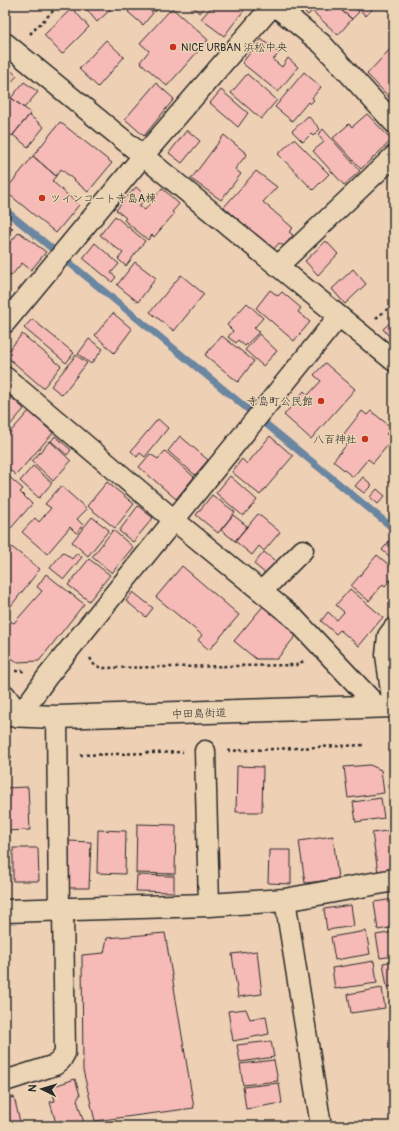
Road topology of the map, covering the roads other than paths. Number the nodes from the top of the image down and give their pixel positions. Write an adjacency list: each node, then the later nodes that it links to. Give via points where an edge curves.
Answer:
1 (273, 5): 3 (street, via 322,44); 4 (street)
2 (10, 47): 4 (street)
3 (394, 123)
4 (143, 156): 6 (street); 8 (street)
5 (394, 156): 6 (street)
6 (278, 266): 7 (street)
7 (340, 316): 9 (street); 11 (street)
8 (5, 323)
9 (394, 361)
10 (5, 377): 11 (street)
11 (174, 520): 13 (street); 17 (street, via 47,677)
12 (303, 550): 13 (street)
13 (262, 592): 16 (street, via 294,618)
14 (394, 628): 16 (street, via 388,636 386,655)
15 (5, 695): 17 (street)
16 (388, 706): 18 (street, 中田島街道)
17 (12, 715): 18 (street, 中田島街道)
18 (57, 717): 23 (street)
19 (205, 751): 22 (street)
20 (394, 880): 21 (street)
21 (285, 900): 22 (street); 26 (street)
22 (209, 905): 23 (street)
23 (61, 909): 24 (street); 25 (street, via 65,1053 62,1060 55,1065)
24 (5, 911)
25 (5, 1081)
26 (321, 1126)

